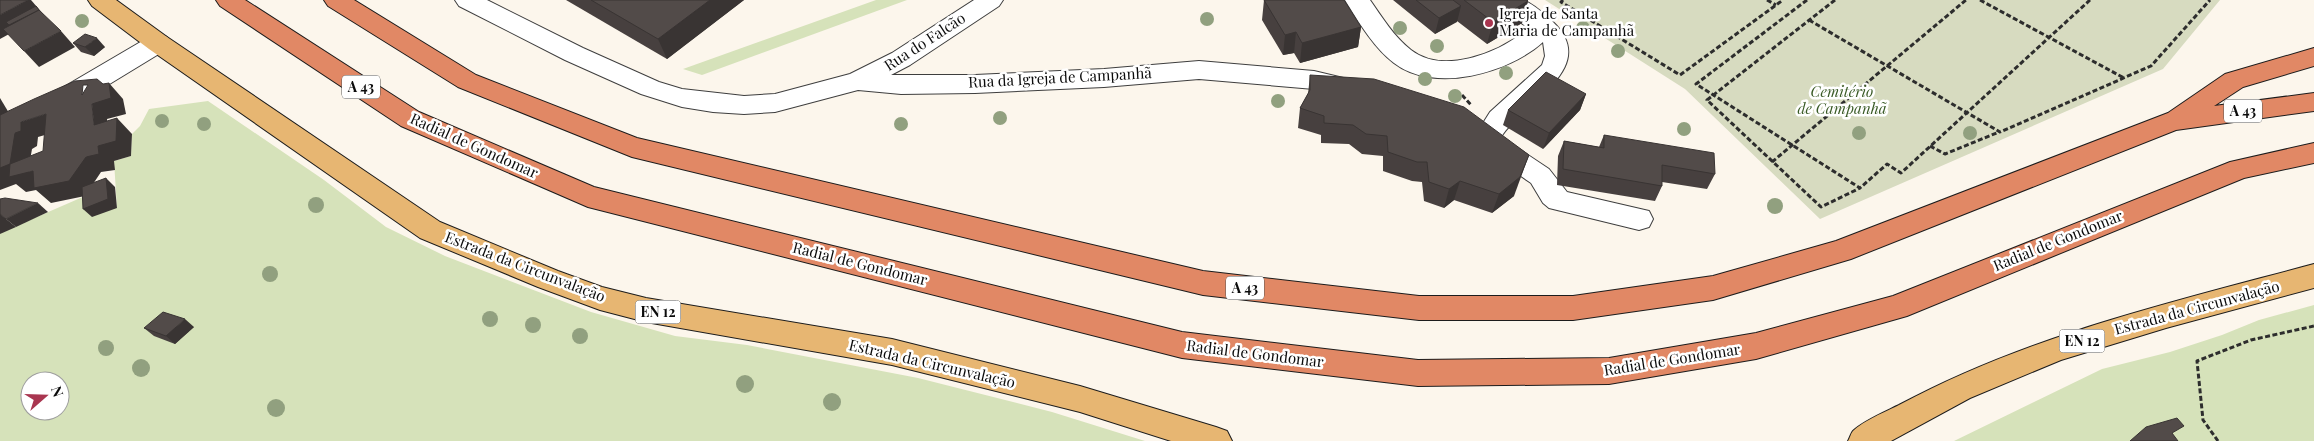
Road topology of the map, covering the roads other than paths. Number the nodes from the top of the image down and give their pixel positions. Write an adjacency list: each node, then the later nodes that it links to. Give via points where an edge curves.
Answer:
1 (100, 0): 9 (main road, Estrada da Circunvalação / EN 12)
2 (228, 0): 16 (highway, Radial de Gondomar / A 43, via 410,119 588,196 1182,345 1418,374 1609,371 1756,346 1897,308 2239,169)
3 (336, 0): 14 (highway, A 43, via 467,81 632,147 1203,283 1419,308 1573,308 1713,288 1841,251)
4 (467, 0): 11 (street, Rua da Igreja de Campanhã, via 574,54 650,88 682,98 744,105 775,103)
5 (990, 0): 11 (street, Rua do Falcão, via 901,59)
6 (1357, 0): 8 (street, via 1402,57 1438,68 1482,64 1513,53 1538,34 1539,27)
7 (1507, 0): 8 (street)
8 (1533, 19): 17 (street, via 1547,28 1554,38 1558,52 1556,63 1498,119 1477,133 1540,176 1559,201)
9 (158, 43): 15 (street, via 71,95); 19 (main road, Estrada da Circunvalação / EN 12, via 430,230 548,280 646,310 892,352 1080,399)
10 (2314, 57): 14 (highway, via 2234,80)
11 (858, 81): 12 (street, Rua da Igreja de Campanhã, via 901,85 975,84 1199,70 1314,80)
12 (1374, 93)
13 (2314, 102): 14 (highway, A 43)
14 (2173, 121)
15 (0, 131)
16 (2314, 154)
17 (1639, 219)
18 (2314, 276): 20 (main road, Estrada da Circunvalação / EN 12, via 2101,335 2020,363 1965,386)
19 (1216, 441)
20 (1864, 441)

